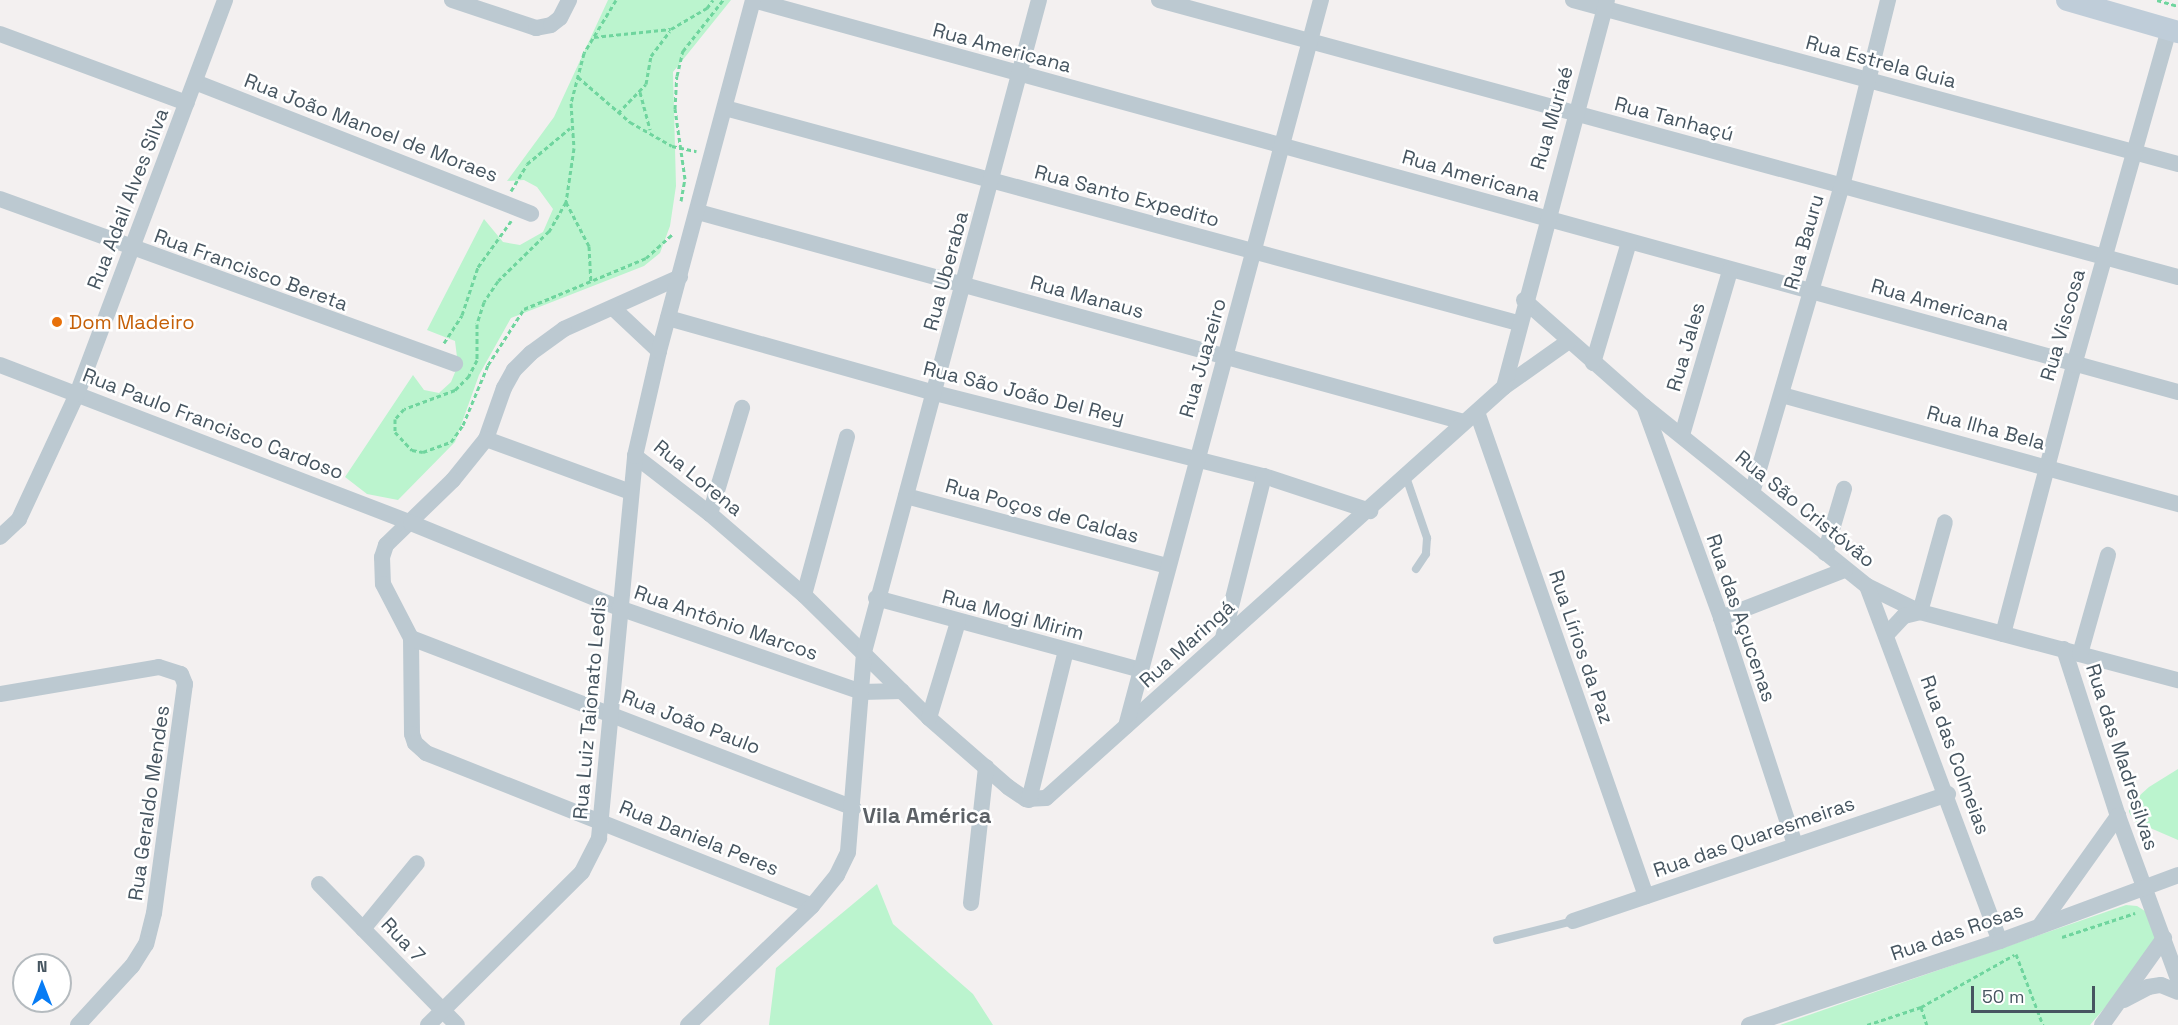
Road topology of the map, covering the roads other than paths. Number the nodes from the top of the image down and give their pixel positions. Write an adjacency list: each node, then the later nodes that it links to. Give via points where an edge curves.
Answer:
1 (225, 0): 17 (street, Rua Adail Alves Silva)
2 (452, 0): 3 (street, via 536,28 560,18)
3 (569, 0)
4 (753, 0): 15 (street, Rua Americana); 19 (street, Rua Lorena)
5 (1039, 0): 15 (street, Rua Uberaba)
6 (1159, 0): 14 (street, Rua Tanhaçú)
7 (1321, 0): 14 (street, Rua Juazeiro)
8 (1573, 0): 11 (street, Rua Estrela Guia)
9 (1888, 0): 16 (street, Rua Bauru)
10 (2067, 0): 12 (street)
11 (1605, 4): 16 (street, Rua Estrela Guia); 20 (street, Rua Muriaé)
12 (2174, 31): 22 (street, Rua Viscosa)
13 (0, 33): 18 (street)
14 (1311, 40): 20 (street, Rua Tanhaçú); 21 (street, Rua Juazeiro)
15 (1019, 74): 21 (street, Rua Americana); 24 (street, Rua Uberaba)
16 (1868, 80): 22 (street, Rua Estrela Guia); 25 (street, Rua Bauru)
17 (195, 82): 18 (street, Rua Adail Alves Silva); 27 (street, Rua João Manoel de Moraes)
18 (187, 103): 31 (street, Rua Adail Alves Silva)
19 (725, 108): 24 (street, Rua Santo Expedito); 28 (street, Rua Lorena)
20 (1575, 113): 25 (street, Rua Tanhaçú); 29 (street, Rua Muriaé)
21 (1284, 144): 29 (street, Rua Americana); 32 (street, Rua Juazeiro)
22 (2133, 152): 23 (street, Rua Estrela Guia); 33 (street, Rua Viscosa)
23 (2178, 164)
24 (991, 181): 32 (street, Rua Santo Expedito); 37 (street, Rua Uberaba)
25 (1842, 186): 33 (street, Rua Tanhaçú); 38 (street, Rua Bauru)
26 (0, 199): 31 (street, Rua Francisco Bereta)
27 (518, 209)
28 (698, 212): 35 (street, Rua Lorena); 37 (street, Rua Manaus)
29 (1546, 219): 30 (street, Rua Americana); 39 (street, Rua Muriaé)
30 (1629, 242): 34 (street, Rua Americana); 46 (street)
31 (130, 248): 47 (street, Rua Francisco Bereta); 53 (street, Rua Adail Alves Silva)
32 (1254, 252): 42 (street, Rua Santo Expedito); 45 (street, Rua Juazeiro)
33 (2104, 258): 36 (street, Rua Tanhaçú); 48 (street, Rua Viscosa)
34 (1730, 271): 38 (street, Rua Americana); 58 (street, Rua Jales)
35 (680, 277): 40 (street); 41 (street, Rua Lorena)
36 (2178, 277)
37 (965, 285): 45 (street, Rua Manaus); 52 (street, Rua Uberaba)
38 (1811, 292): 48 (street, Rua Americana); 54 (street, Rua Bauru)
39 (1524, 300): 42 (street, Rua Muriaé); 43 (street, Rua São Cristóvão)
40 (613, 308): 44 (street); 60 (street, via 564,329 514,370)
41 (668, 318): 44 (street, Rua Lorena); 52 (street, Rua São João Del Rey)
42 (1518, 323): 50 (street, Rua Muriaé)
43 (1569, 342): 46 (street, Rua São Cristóvão); 50 (street)
44 (659, 351): 61 (street, Rua Lorena)
45 (1226, 356): 57 (street, Rua Manaus); 62 (street, Rua Juazeiro)
46 (1593, 363): 55 (street, Rua São Cristóvão)
47 (455, 364)
48 (2074, 364): 51 (street, Rua Americana); 63 (street, Rua Viscosa)
49 (0, 365): 53 (street, Rua Paulo Francisco Cardoso)
50 (1504, 387): 57 (street)
51 (2178, 392)
52 (935, 393): 62 (street, Rua São João Del Rey); 69 (street, Rua Uberaba)
53 (77, 394): 74 (street, Rua Paulo Francisco Cardoso); 75 (street, Rua Adail Alves Silva, via 19,519)
54 (1782, 395): 63 (street, Rua Ilha Bela); 68 (street, Rua Bauru)
55 (1644, 406): 58 (street, Rua São Cristóvão); 86 (street, Rua das Açucenas)
56 (742, 408): 72 (street)
57 (1471, 417): 64 (street); 115 (street, Rua Lírios da Paz)
58 (1682, 435): 68 (street, Rua São Cristóvão)
59 (847, 437): 82 (street)
60 (486, 439): 67 (street); 74 (street)
61 (635, 456): 67 (street, Rua Luiz Taionato Ledis); 72 (street, Rua Lorena)
62 (1197, 459): 65 (street, Rua São João Del Rey); 78 (street, Rua Juazeiro)
63 (2046, 466): 70 (street, Rua Ilha Bela); 88 (street, Rua Viscosa)
64 (1405, 473): 71 (street); 79 (lane, via 1427,538 1426,554)
65 (1264, 476): 71 (street, Rua São João Del Rey); 91 (street)
66 (1844, 489): 76 (street)
67 (631, 492): 84 (street, Rua Luiz Taionato Ledis)
68 (1752, 493): 76 (street, Rua São Cristóvão)
69 (906, 496): 78 (street, Rua Poços de Caldas); 83 (street, Rua Uberaba)
70 (2178, 504)
71 (1370, 511): 91 (street, Rua Maringá)
72 (710, 514): 82 (street, Rua Lorena)
73 (1946, 522): 85 (street)
74 (411, 523): 84 (street, Rua Antônio Marcos); 90 (street, via 387,545 381,569 388,599)
75 (0, 537)
76 (1825, 553): 80 (street, Rua São Cristóvão)
77 (2108, 555): 95 (street)
78 (1168, 566): 96 (street, Rua Juazeiro)
79 (1416, 569)
80 (1845, 570): 81 (street, Rua São Cristóvão); 86 (street)
81 (1867, 586): 85 (street, Rua São Cristóvão); 89 (street, Rua das Colmeias)
82 (804, 595): 94 (street, Rua Lorena)
83 (876, 598): 87 (street, Rua Mogi Mirim); 94 (street, Rua Uberaba)
84 (619, 608): 99 (street, Rua Antônio Marcos); 101 (street, Rua Luiz Taionato Ledis)
85 (1920, 612): 88 (street, Rua São Cristóvão); 89 (street, via 1898,619)
86 (1721, 618): 110 (street, Rua das Açucenas)
87 (958, 622): 93 (street, Rua Mogi Mirim); 102 (street)
88 (2003, 633): 92 (street, Rua São Cristóvão)
89 (1887, 634): 105 (street, Rua das Colmeias)
90 (411, 638): 101 (street, Rua João Paulo); 109 (street, Rua Daniela Peres, via 415,743 426,753)
91 (1223, 638): 103 (street, Rua Maringá)
92 (2064, 649): 95 (street, Rua São Cristóvão); 108 (street, Rua das Madresilvas)
93 (1066, 651): 96 (street, Rua Mogi Mirim); 106 (street)
94 (864, 652): 98 (street, Rua Lorena); 99 (street, Rua Uberaba)
95 (2080, 654): 97 (street, Rua São Cristóvão)
96 (1141, 670): 103 (street, Rua Juazeiro)
97 (2178, 680)
98 (902, 691): 99 (street); 102 (street, Rua Lorena)
99 (861, 693): 107 (street, Rua Uberaba)
100 (0, 694): 128 (street, Rua Geraldo Mendes, via 159,667 181,674 185,684 156,902 146,944 132,966)
101 (610, 713): 107 (street, Rua João Paulo); 109 (street, Rua Luiz Taionato Ledis)
102 (929, 718): 104 (street, Rua Lorena)
103 (1126, 727): 106 (street, Rua Maringá, via 1046,798)
104 (986, 766): 106 (street, Rua Lorena, via 1019,796); 116 (street)
105 (1948, 795): 110 (street, Rua das Quaresmeiras); 123 (street, Rua das Colmeias)
106 (1029, 800)
107 (854, 808): 117 (street, Rua Uberaba, via 844,862)
108 (2118, 816): 114 (street, Rua das Madresilvas); 119 (street)
109 (603, 823): 117 (street, Rua Daniela Peres); 127 (street, Rua Luiz Taionato Ledis, via 582,872)
110 (1794, 845): 115 (street, Rua das Quaresmeiras)
111 (417, 863): 120 (street)
112 (2178, 874): 114 (street, Rua das Rosas)
113 (319, 884): 120 (street, Rua 7)
114 (2143, 885): 119 (street, Rua das Rosas); 121 (street, Rua das Madresilvas)
115 (1646, 896): 118 (street, Rua das Quaresmeiras)
116 (971, 903)
117 (812, 906): 131 (street)
118 (1573, 921): 122 (lane)
119 (2041, 924): 123 (street, Rua das Rosas)
120 (363, 928): 127 (street, Rua 7)
121 (2164, 938): 124 (street, Rua das Madresilvas); 126 (street)
122 (1497, 940)
123 (2000, 941): 132 (street, Rua das Rosas)
124 (2178, 979)
125 (2178, 992): 126 (street, via 2161,985 2148,987)
126 (2115, 1005): 133 (street)
127 (442, 1011): 129 (street, Rua Luiz Taionato Ledis); 130 (street, Rua 7)
128 (78, 1025)
129 (428, 1025)
130 (457, 1025)
131 (688, 1025)
132 (1749, 1025)
133 (2102, 1025)

